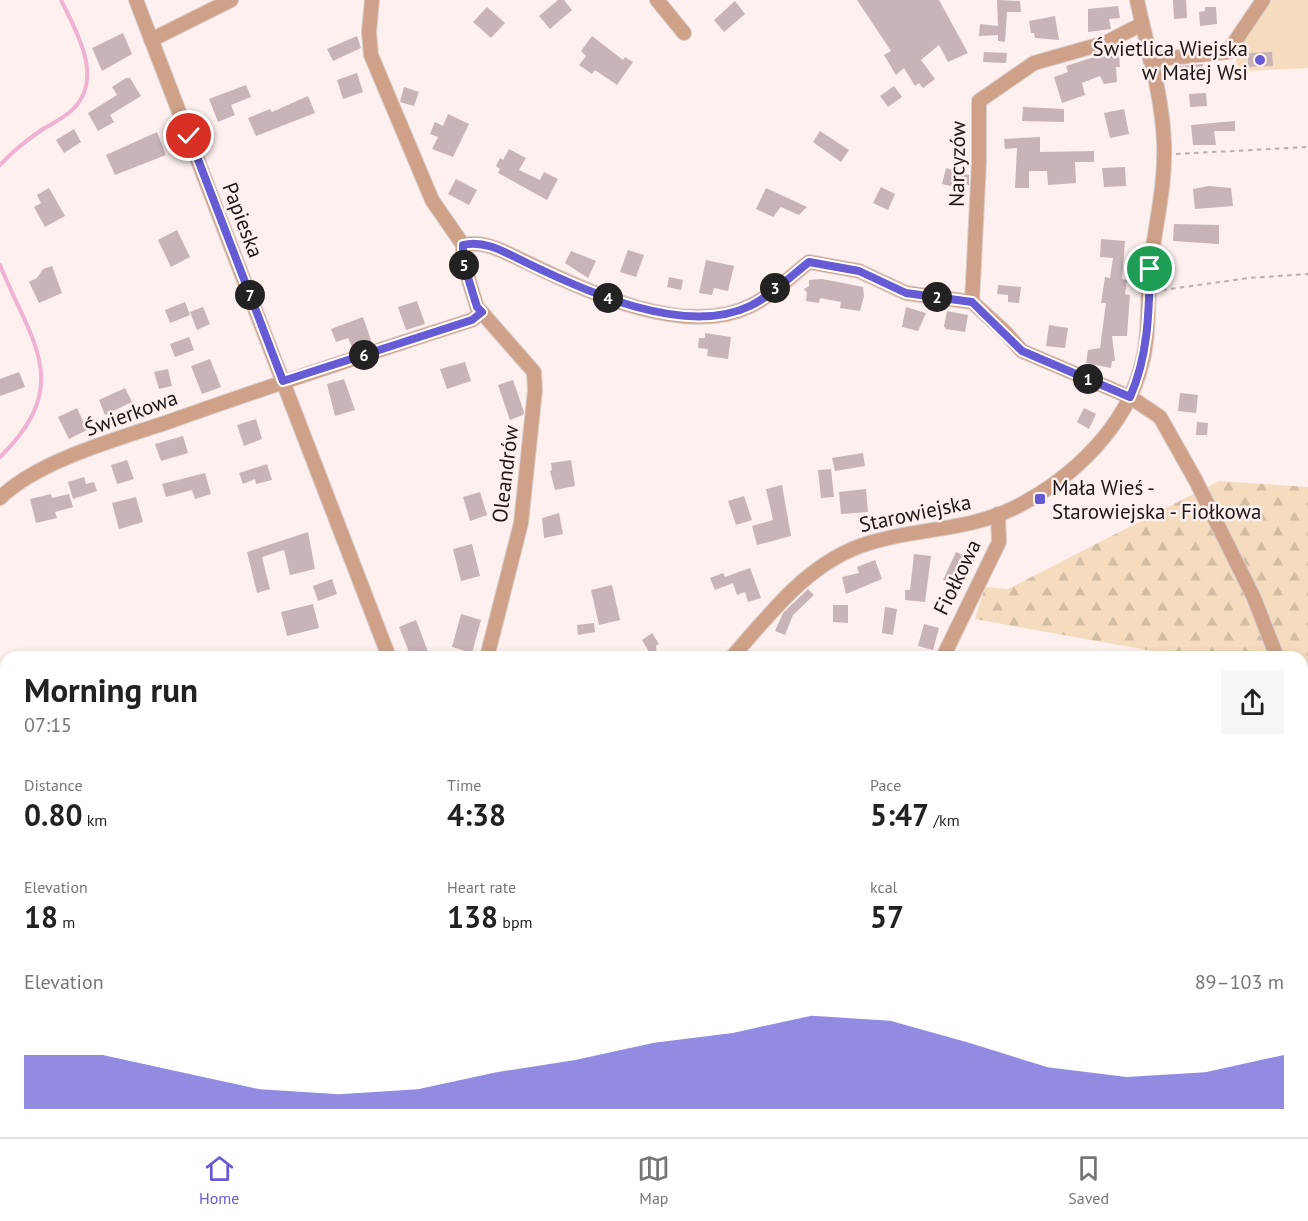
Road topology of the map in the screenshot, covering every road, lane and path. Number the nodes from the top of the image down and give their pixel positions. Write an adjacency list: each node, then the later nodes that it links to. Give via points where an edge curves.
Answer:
1 (136, 0): 9 (street, Papieska)
2 (231, 0): 9 (street)
3 (372, 0): 13 (street, via 371,55 432,200)
4 (657, 0): 8 (street)
5 (1137, 0): 7 (street, Starowiejska)
6 (1263, 0): 10 (street, via 1228,51)
7 (1142, 24): 10 (street, Starowiejska); 16 (street, Narcyzów, via 1105,43 1034,63 979,101)
8 (684, 33)
9 (151, 40): 18 (street, Papieska)
10 (1150, 60): 12 (street, Starowiejska, via 1160,106)
11 (1308, 147): 12 (path)
12 (1164, 155): 15 (street, Starowiejska)
13 (463, 245): 16 (street, via 474,242 502,250 580,289 631,306 686,315 729,314 752,306 809,262 859,271 906,293); 17 (street, Oleandrów, via 463,261)
14 (1308, 274): 15 (path)
15 (1150, 292): 19 (street, Starowiejska, via 1143,362)
16 (972, 302): 19 (street, via 1022,351)
17 (482, 312): 18 (street, Świerkowa, via 472,320); 23 (street, Oleandrów, via 534,372 535,390 521,523)
18 (283, 381): 20 (street, Świerkowa, via 54,464 16,483); 22 (street, Papieska)
19 (1130, 397): 21 (street, Starowiejska, via 1108,434 1080,461 1048,487); 26 (street, via 1160,417 1254,598)
20 (0, 498)
21 (998, 514): 24 (street, Starowiejska, via 954,528 871,542 828,561 785,597); 25 (street, Fiołkowa, via 999,542)
22 (386, 651)
23 (489, 651)
24 (737, 651)
25 (947, 651)
26 (1275, 651)

